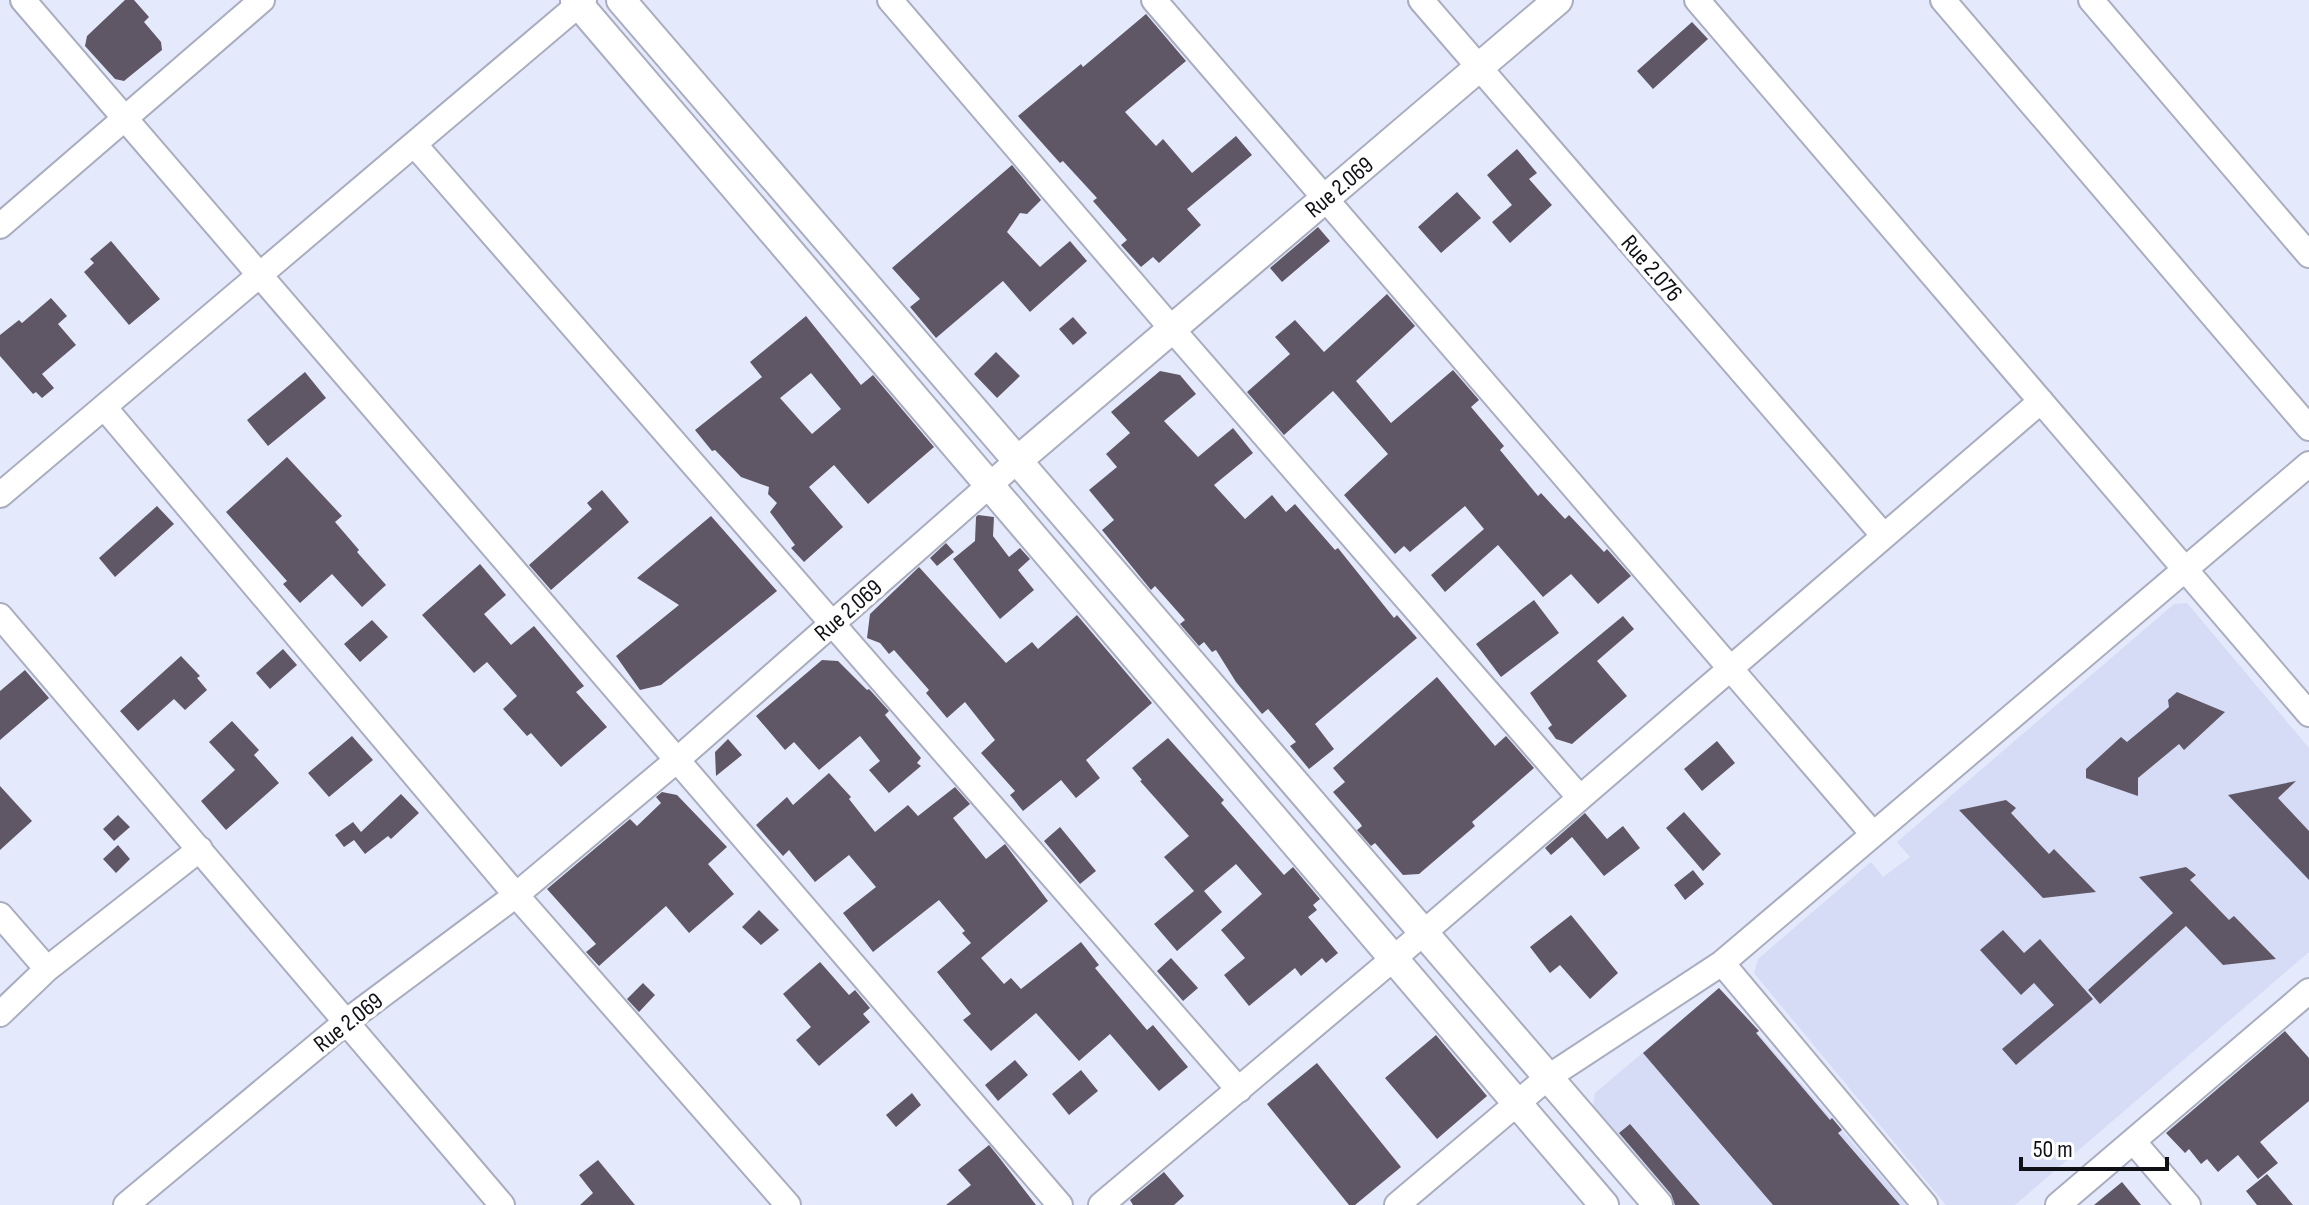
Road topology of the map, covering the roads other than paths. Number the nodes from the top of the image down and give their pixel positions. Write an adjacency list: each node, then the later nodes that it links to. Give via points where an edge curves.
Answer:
1 (23, 0): 13 (street)
2 (262, 0): 13 (street)
3 (621, 0): 23 (street)
4 (890, 0): 19 (street)
5 (1154, 0): 15 (street)
6 (1421, 0): 12 (street, Rue 2.076)
7 (1558, 0): 12 (street, Rue 2.069)
8 (1697, 0): 20 (street)
9 (1943, 0): 22 (street)
10 (2091, 0): 17 (street)
11 (579, 1): 14 (street); 25 (street)
12 (1479, 67): 15 (street, Rue 2.069); 27 (street, Rue 2.076)
13 (125, 118): 16 (street); 18 (street)
14 (414, 144): 18 (street); 30 (street)
15 (1325, 199): 19 (street, Rue 2.069); 31 (street)
16 (0, 226)
17 (2309, 255)
18 (260, 275): 21 (street); 33 (street)
19 (1172, 329): 23 (street, Rue 2.069); 34 (street)
20 (2041, 401): 27 (street); 28 (street)
21 (104, 407): 26 (street); 37 (street)
22 (2309, 428)
23 (1017, 461): 25 (street, Rue 2.069); 39 (street)
24 (2309, 464): 28 (street)
25 (989, 485): 30 (street, Rue 2.069); 40 (street)
26 (0, 495)
27 (1884, 536): 31 (street)
28 (2185, 569): 32 (street); 35 (street)
29 (0, 616): 36 (street)
30 (832, 623): 33 (street, Rue 2.069); 47 (street)
31 (1730, 668): 34 (street); 35 (street)
32 (2309, 714)
33 (677, 760): 37 (street, Rue 2.069); 53 (street)
34 (1580, 798): 39 (street)
35 (1873, 834): 41 (street)
36 (200, 849): 42 (street); 45 (street)
37 (516, 895): 45 (street, Rue 2.069); 52 (street)
38 (0, 915): 42 (street)
39 (1422, 934): 40 (street); 46 (street)
40 (1393, 959): 47 (street); 48 (street)
41 (1722, 963): 46 (street); 58 (street)
42 (47, 969): 44 (street)
43 (2309, 991): 49 (street)
44 (0, 1014)
45 (347, 1021): 50 (street); 51 (street, Rue 2.069)
46 (1547, 1078): 48 (street); 57 (street)
47 (1239, 1090): 54 (street)
48 (1518, 1102): 55 (street); 56 (street)
49 (2133, 1141): 59 (street); 60 (street)
50 (495, 1202)
51 (126, 1205)
52 (788, 1205)
53 (1060, 1205)
54 (1101, 1205)
55 (1397, 1205)
56 (1604, 1205)
57 (1658, 1205)
58 (1925, 1205)
59 (2058, 1205)
60 (2188, 1205)

